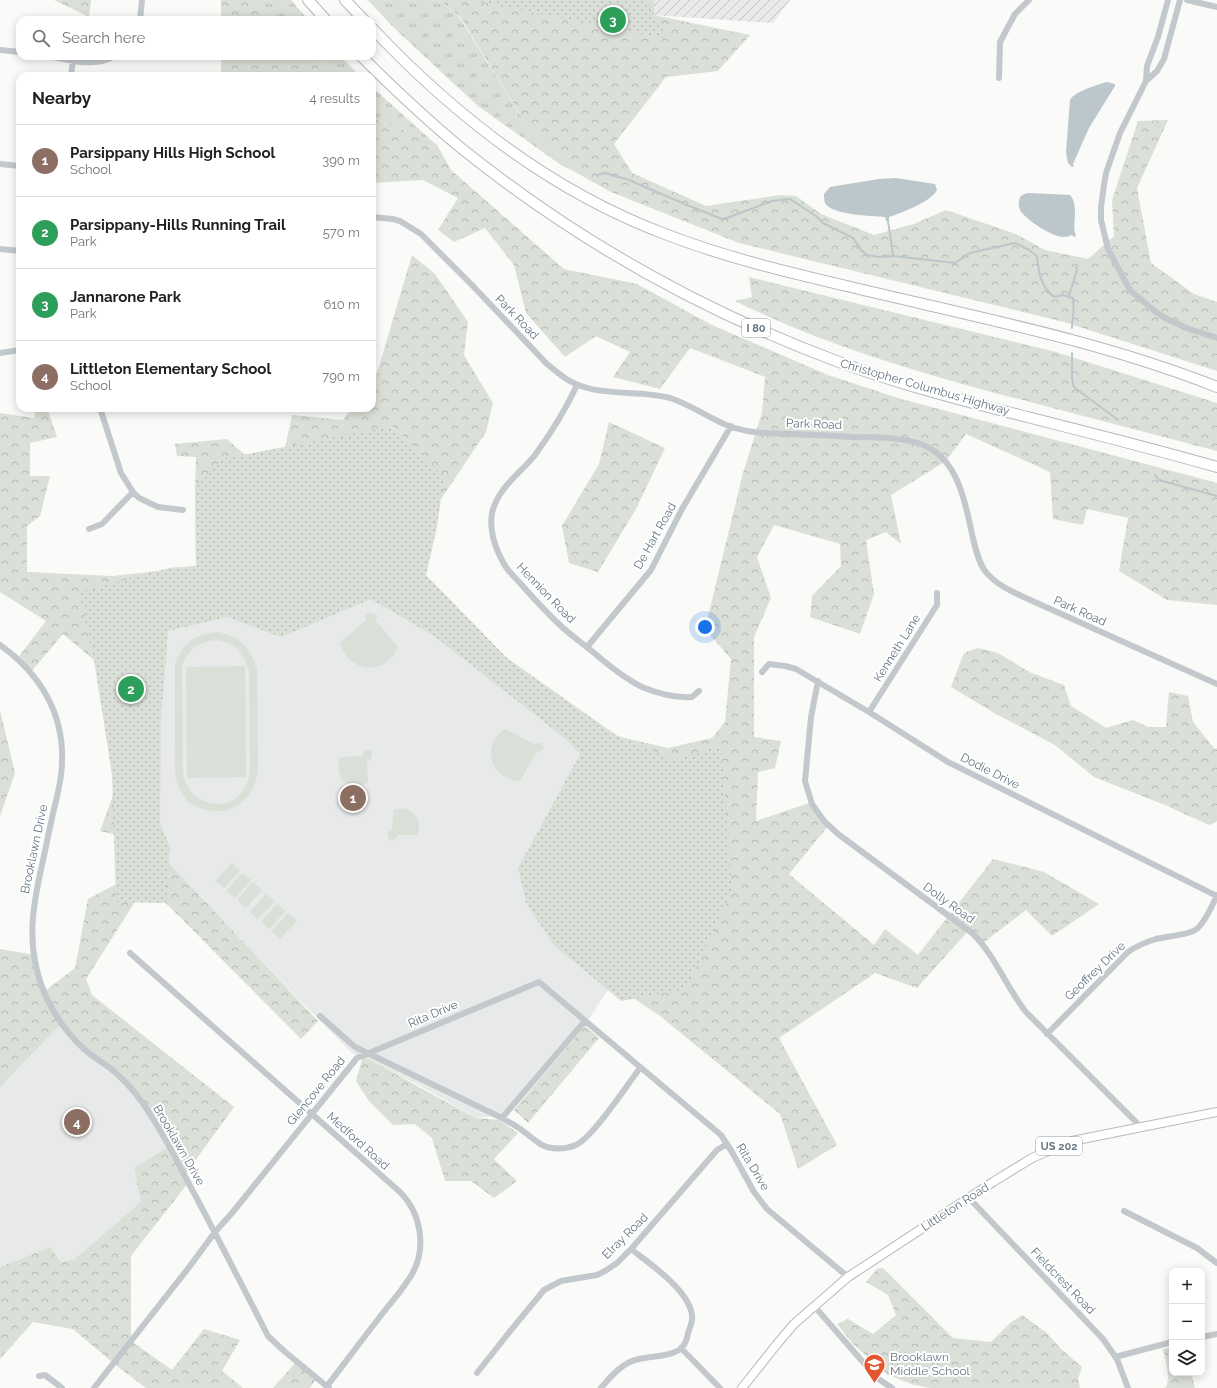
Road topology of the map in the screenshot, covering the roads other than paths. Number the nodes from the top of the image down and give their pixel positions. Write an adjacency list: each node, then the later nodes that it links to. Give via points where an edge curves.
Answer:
1 (142, 0): 9 (street)
2 (308, 0): 10 (highway)
3 (345, 0): 11 (highway)
4 (1029, 0): 19 (street, via 1015,14 1000,42)
5 (1168, 0): 20 (street, via 1147,66)
6 (1180, 0): 20 (street, via 1164,59)
7 (1186, 0): 8 (street)
8 (1217, 7)
9 (140, 16)
10 (322, 16)
11 (360, 16)
12 (376, 32): 30 (highway, via 447,99 509,149 585,197 664,234 779,270 1001,322 1105,350)
13 (0, 50): 14 (street)
14 (16, 52)
15 (73, 60): 16 (street); 18 (street)
16 (106, 60)
17 (364, 60): 33 (highway, Christopher Columbus Highway / I 80, via 459,146 514,188 568,226 622,259 728,316 840,363 926,390)
18 (72, 72)
19 (999, 78)
20 (1146, 82): 26 (street, via 1120,132 1106,173 1101,207 1104,234 1113,260 1137,296 1157,314)
21 (0, 164): 22 (street)
22 (16, 166)
23 (376, 217): 29 (street, Park Road, via 400,221 421,234 546,363)
24 (0, 249): 25 (street)
25 (16, 251)
26 (1217, 338)
27 (16, 351): 28 (street)
28 (0, 353)
29 (577, 385): 32 (street, Park Road, via 589,389 669,398); 39 (street, Hennion Road, via 568,405 534,455 499,495 491,523 497,550 507,569 541,607)
30 (1217, 387)
31 (101, 412): 34 (street, via 121,473)
32 (731, 426): 39 (street, De Hart Road, via 682,509 652,570); 42 (street, Park Road, via 761,433 891,439 930,448 948,464 954,474 965,501 975,547 988,575 1028,599)
33 (1217, 467)
34 (133, 492): 35 (street, via 139,498 158,507); 36 (street, via 102,524)
35 (183, 510)
36 (89, 529)
37 (937, 593): 44 (street, Kenneth Lane, via 937,605)
38 (0, 645): 59 (street, Brooklawn Drive, via 23,663 40,684 60,730 60,781 37,889 32,930 34,960 43,990 61,1024 85,1050 116,1073 155,1121)
39 (587, 647): 43 (street, Hennion Road, via 626,678 657,693 692,697)
40 (762, 672): 41 (street, Dodie Drive, via 769,664 785,666)
41 (818, 681): 44 (street, Dodie Drive); 49 (street, Dolly Road, via 811,717 805,781 812,804 824,821 838,834 972,933 986,950 1017,1002)
42 (1217, 684)
43 (699, 691)
44 (869, 712): 45 (street, Dodie Drive, via 948,762)
45 (1217, 896): 49 (street, Geoffrey Drive, via 1197,929 1136,946)
46 (130, 953): 53 (street, Medford Road)
47 (320, 1016): 50 (street, via 355,1048)
48 (585, 1021): 50 (street, Rita Drive, via 539,982); 51 (street, Rita Drive); 54 (street)
49 (1047, 1034): 55 (street, Dolly Road)
50 (368, 1054): 53 (street, Glencove Road, via 357,1058); 54 (street)
51 (640, 1068): 54 (street, via 584,1140 575,1146 551,1148 538,1143); 56 (street, Rita Drive, via 705,1120)
52 (1217, 1112): 55 (main road, Littleton Road / US 202)
53 (311, 1114): 59 (street, Glencove Road); 71 (street, Medford Road, via 411,1204 420,1232 419,1255 408,1280)
54 (502, 1118)
55 (1140, 1127): 57 (main road, Littleton Road / US 202, via 1072,1141 1052,1149 1032,1158)
56 (727, 1144): 60 (street, Elray Road, via 717,1150); 62 (street, Rita Drive, via 754,1192 767,1209)
57 (969, 1198): 62 (main road, Littleton Road / US 202); 68 (street, Fieldcrest Road, via 1103,1339)
58 (1124, 1211): 61 (street, via 1197,1248)
59 (215, 1232): 71 (street, Brooklawn Drive, via 268,1336); 73 (street, Glencove Road)
60 (631, 1249): 67 (street, via 686,1297 692,1319 688,1337); 69 (street, Elray Road, via 617,1263 597,1275 561,1281 544,1290)
61 (1217, 1263)
62 (848, 1277): 63 (main road, Littleton Road / US 202)
63 (815, 1307): 76 (main road, Littleton Road / US 202, via 794,1324); 77 (street, via 877,1378)
64 (1217, 1334): 65 (street)
65 (1205, 1336)
66 (1169, 1343): 68 (street)
67 (681, 1348): 74 (street, via 668,1355 634,1360 615,1372); 75 (street)
68 (1115, 1357): 78 (street, Fieldcrest Road)
69 (477, 1373)
70 (39, 1376): 72 (street, via 45,1375)
71 (328, 1387)
72 (62, 1388)
73 (94, 1388)
74 (601, 1388)
75 (720, 1388)
76 (742, 1388)
77 (892, 1388)
78 (1128, 1388)

